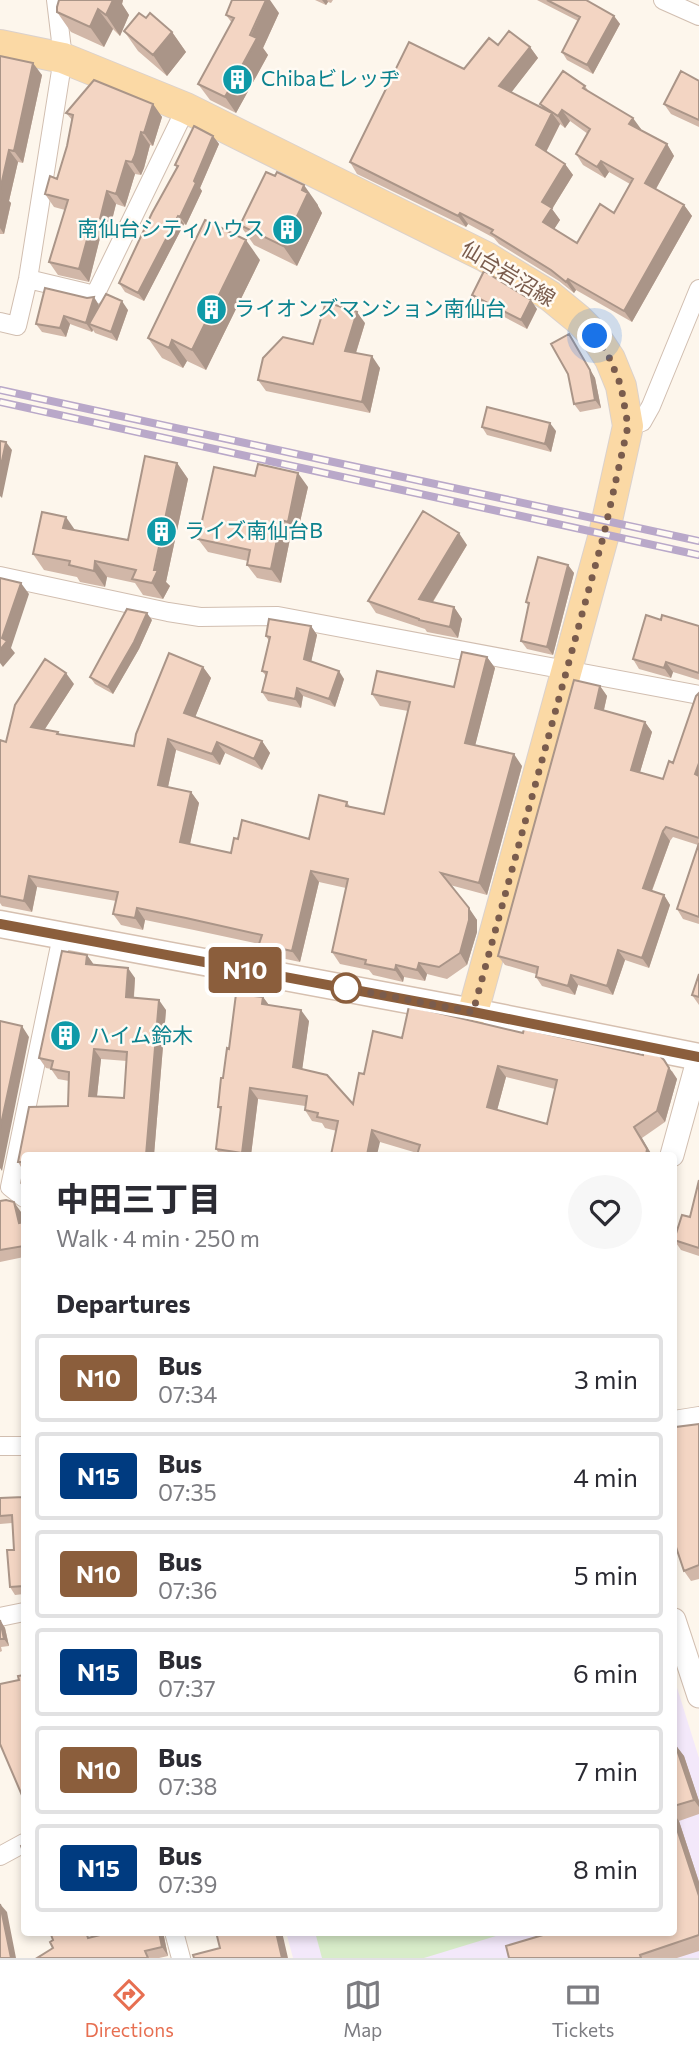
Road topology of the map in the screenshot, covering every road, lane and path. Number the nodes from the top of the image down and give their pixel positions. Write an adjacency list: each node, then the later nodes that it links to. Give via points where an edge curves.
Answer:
1 (56, 0): 5 (street)
2 (663, 0): 3 (street)
3 (699, 16)
4 (0, 45): 5 (main road, 仙台岩沼線)
5 (63, 58): 6 (main road, 仙台岩沼線); 7 (street)
6 (186, 108): 7 (street, via 95,295); 11 (main road, 仙台岩沼線, via 486,257 550,296 595,336 610,359 621,386)
7 (28, 279): 10 (street, via 17,326)
8 (699, 289): 9 (street)
9 (695, 309): 11 (street, via 642,422)
10 (0, 322)
11 (628, 426): 13 (main road, 仙台岩沼線)
12 (0, 576): 13 (street, via 168,612 200,617 278,615)
13 (567, 671): 14 (street); 17 (main road, 仙台岩沼線)
14 (699, 695)
15 (0, 924): 16 (main road)
16 (62, 936): 17 (main road); 20 (street)
17 (473, 1012): 18 (main road)
18 (699, 1057): 19 (street)
19 (673, 1152)
20 (11, 1190)
21 (699, 1416): 22 (street)
22 (677, 1420)
23 (0, 1446): 24 (street)
24 (21, 1446)
25 (21, 1613): 26 (street)
26 (0, 1617)
27 (677, 1629): 28 (street)
28 (699, 1696)
29 (21, 1845): 30 (street)
30 (0, 1856)
31 (175, 1936): 32 (street)
32 (181, 1958)

